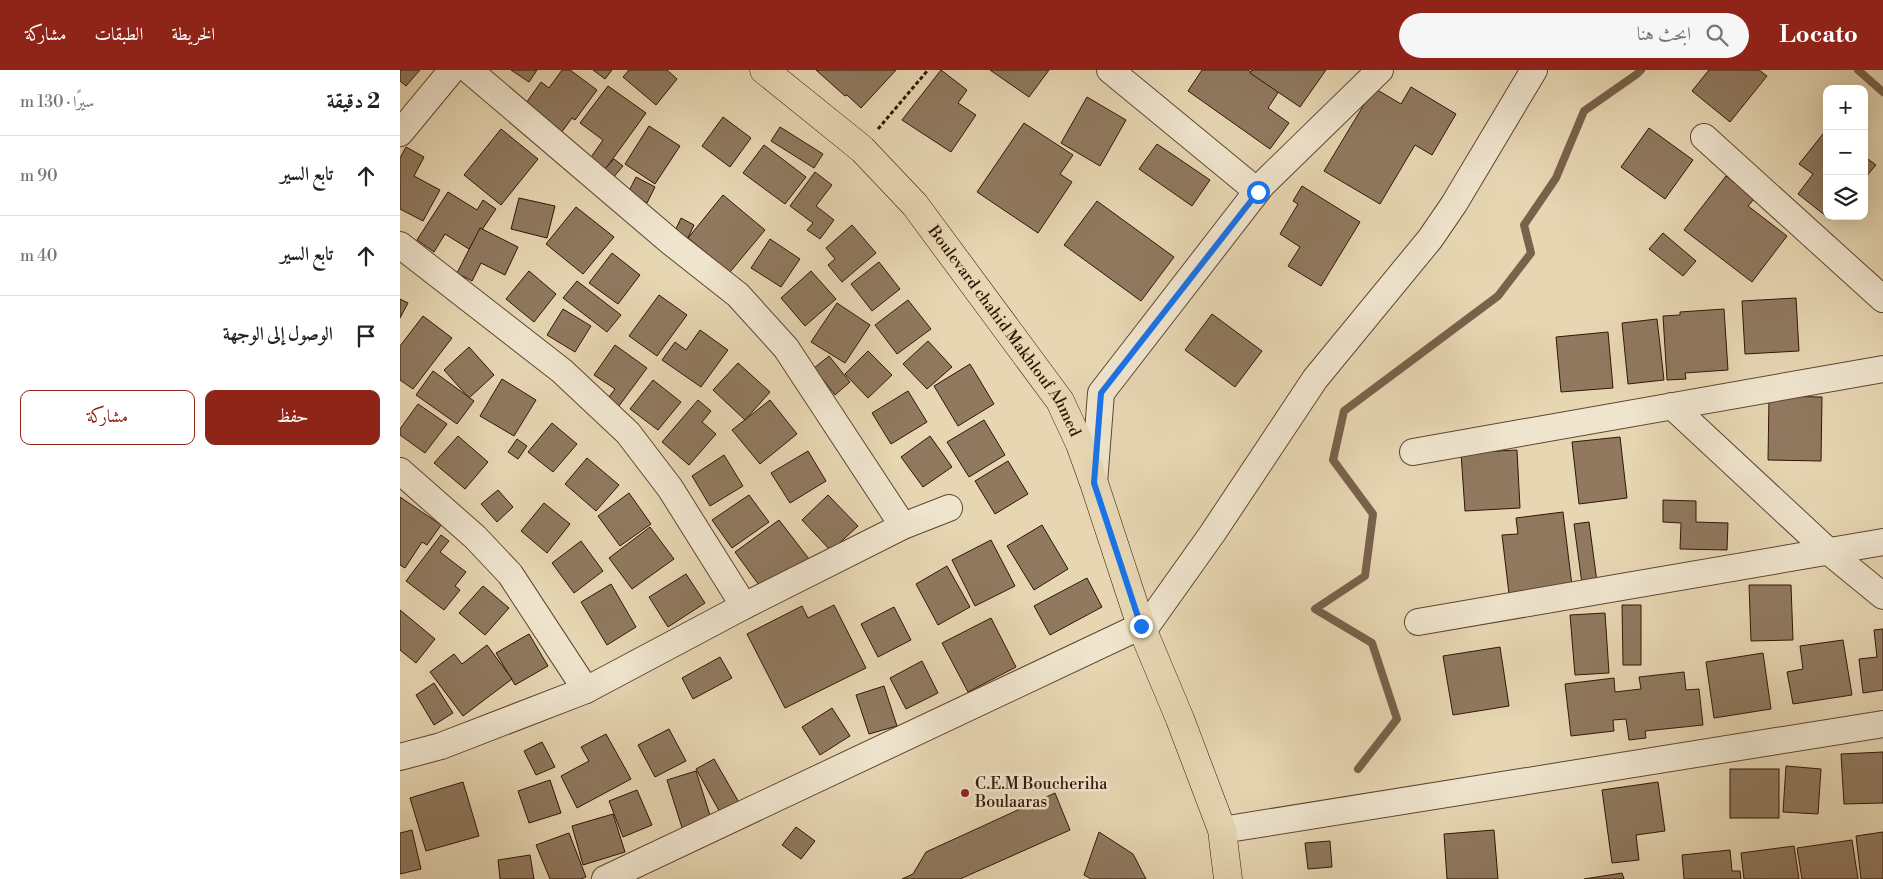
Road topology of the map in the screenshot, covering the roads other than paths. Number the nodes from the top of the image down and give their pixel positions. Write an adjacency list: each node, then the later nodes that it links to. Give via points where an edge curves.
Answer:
1 (452, 70): 7 (street)
2 (469, 70): 18 (street, via 738,295 786,348)
3 (764, 70): 16 (main road, Boulevard chahid Makhlouf Ahmed, via 862,149 914,205 1060,401)
4 (1110, 70): 9 (street)
5 (1380, 70): 9 (street)
6 (1534, 70): 24 (street, via 1430,239 1315,379 1212,534)
7 (400, 133)
8 (1704, 137): 11 (street)
9 (1258, 192): 16 (street, via 1101,393)
10 (400, 246): 22 (street, via 562,372 628,433 670,488)
11 (1883, 299)
12 (1883, 369): 13 (street)
13 (1672, 406): 14 (street); 20 (street)
14 (1413, 452)
15 (400, 471): 25 (street, via 475,537 510,574)
16 (1094, 483): 24 (main road, Boulevard chahid Makhlouf Ahmed)
17 (949, 508): 18 (street)
18 (903, 526): 22 (street)
19 (1883, 542): 20 (street)
20 (1828, 551): 21 (street); 23 (street)
21 (1883, 596)
22 (744, 606): 25 (street)
23 (1418, 622)
24 (1142, 629): 28 (main road, Boulevard chahid Makhlouf Ahmed); 29 (street)
25 (586, 690): 27 (street, via 441,746)
26 (1883, 724): 28 (street)
27 (400, 758)
28 (1222, 830): 30 (main road, Boulevard chahid Makhlouf Ahmed)
29 (605, 879)
30 (1228, 879)

